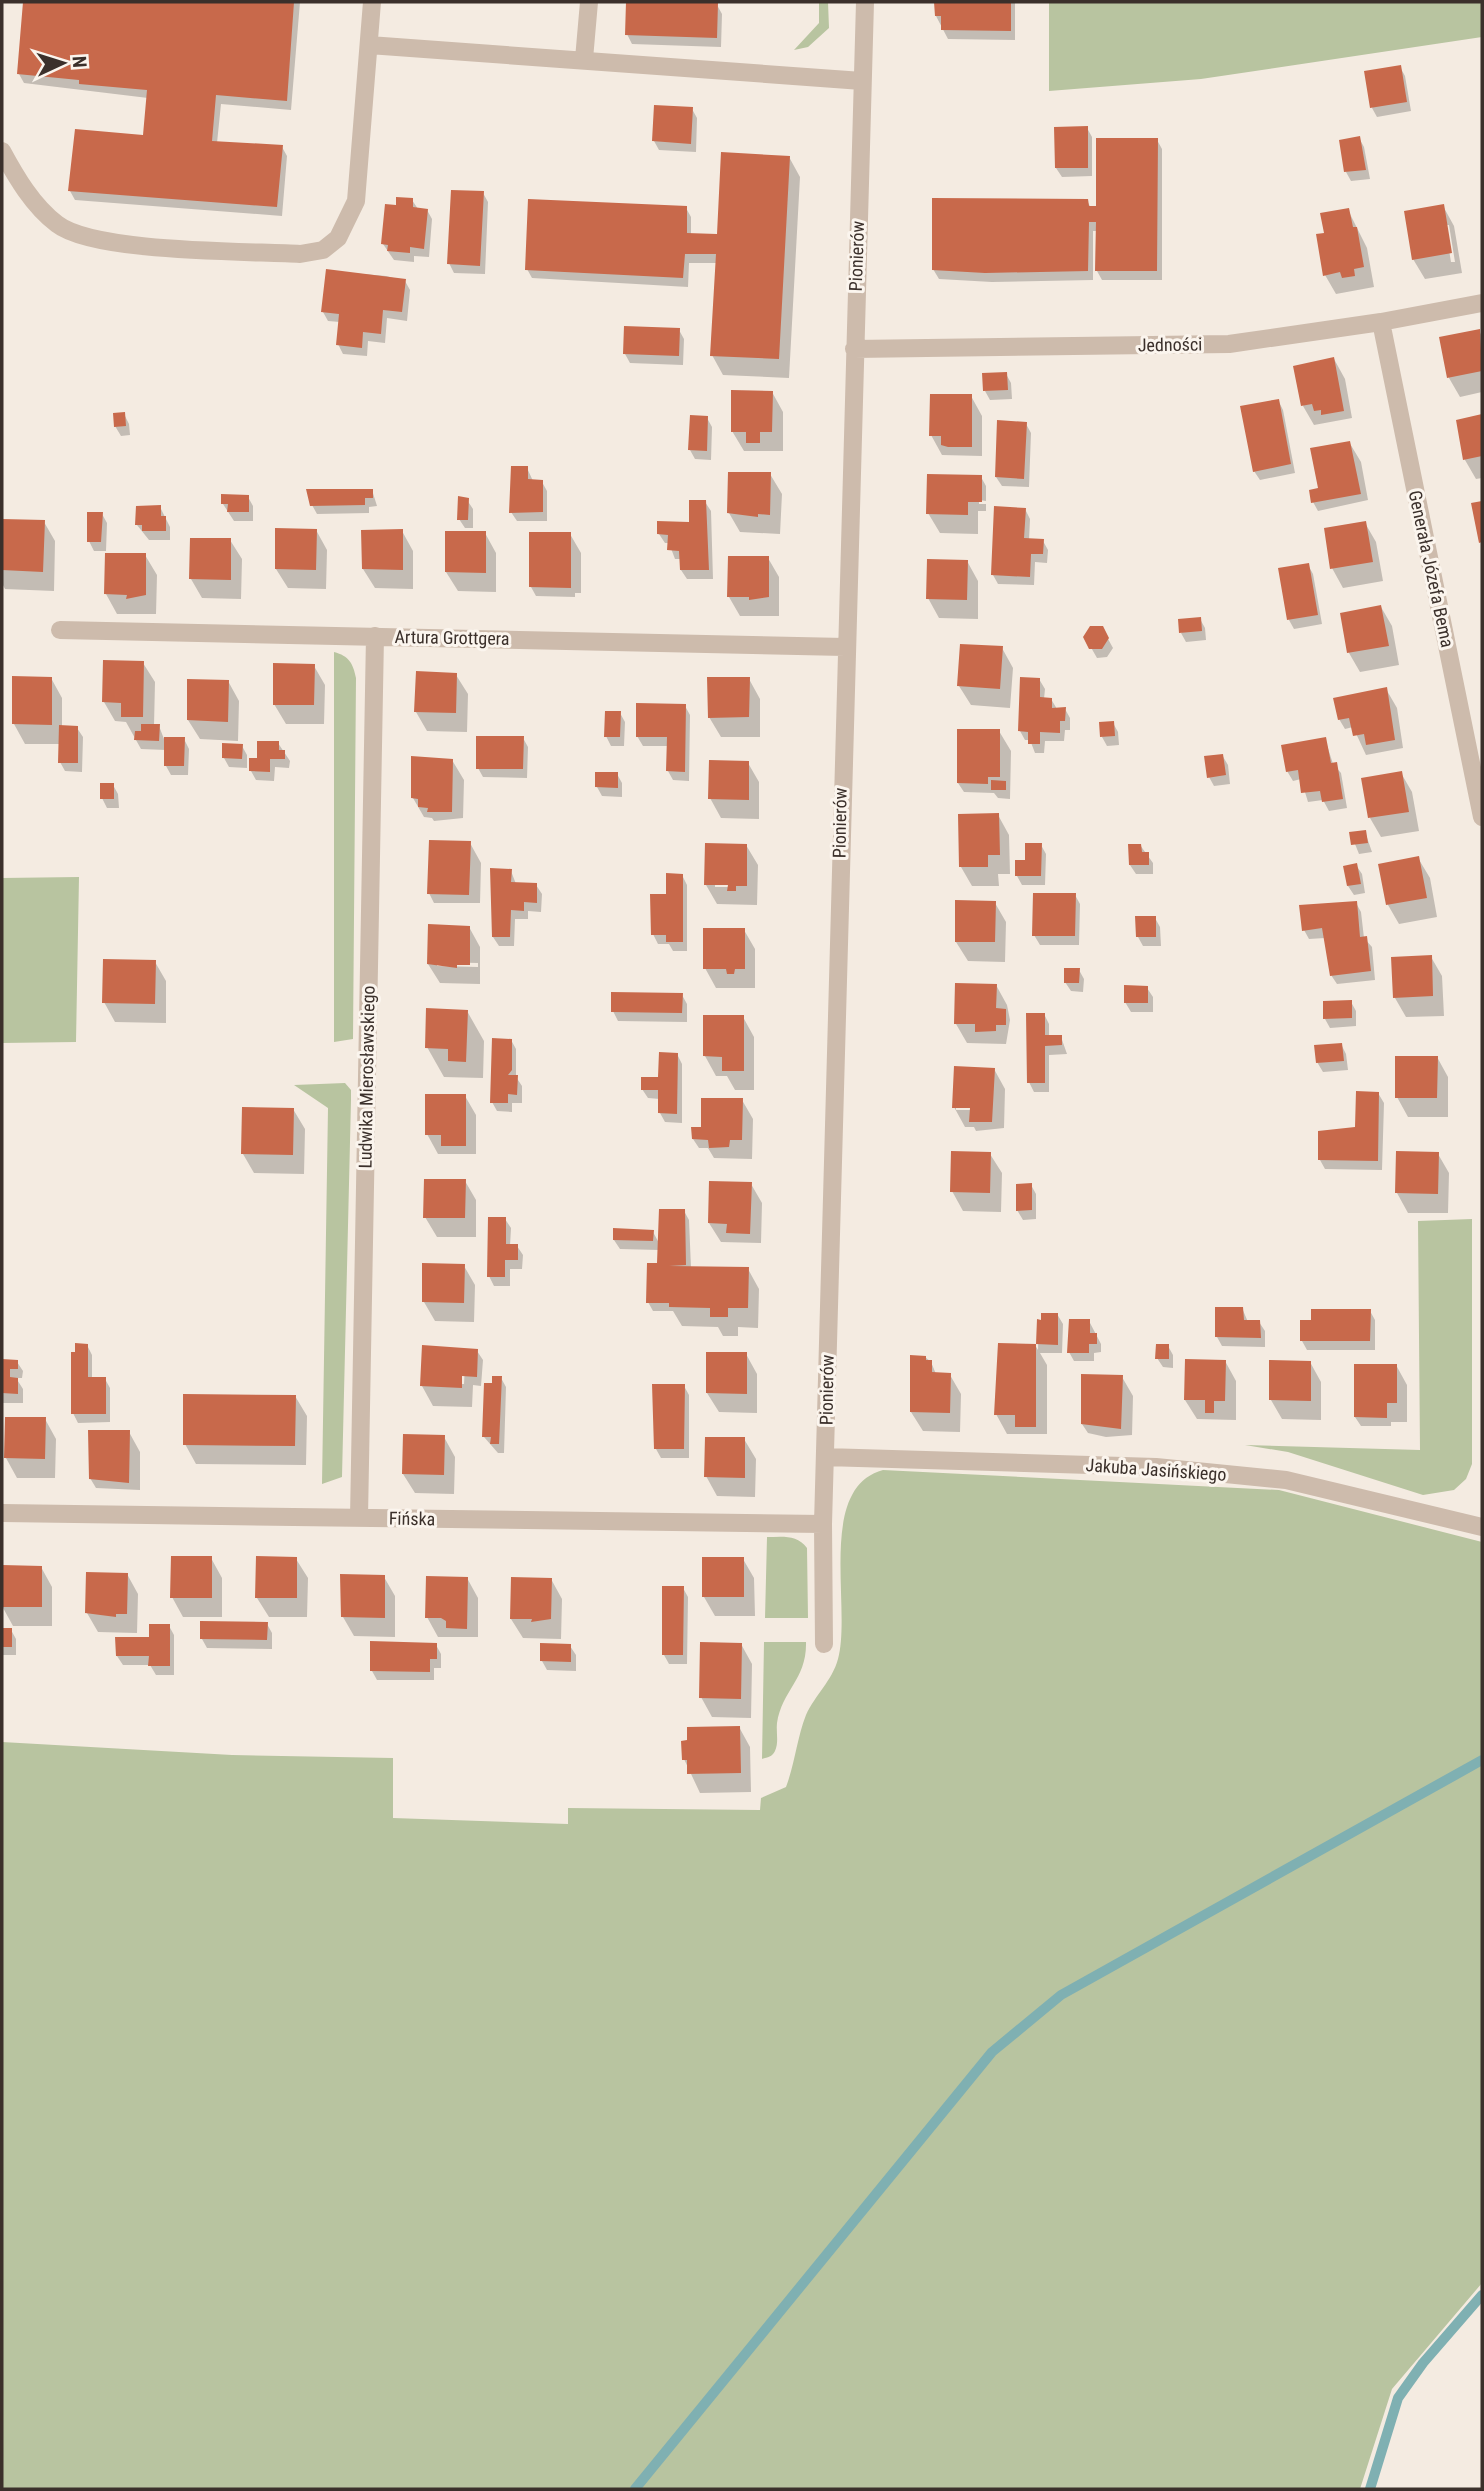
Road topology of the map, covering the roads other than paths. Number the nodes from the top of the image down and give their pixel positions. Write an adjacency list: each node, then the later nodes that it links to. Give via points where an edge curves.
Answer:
1 (372, 2): 4 (street)
2 (589, 2): 5 (street)
3 (865, 2): 6 (street, Pionierów)
4 (369, 45): 5 (street); 7 (street, via 356,201 338,238 323,250 300,254 110,243 75,234 40,208)
5 (584, 60): 6 (street)
6 (862, 81): 10 (street, Pionierów)
7 (2, 151)
8 (1482, 303): 9 (street, Jedności)
9 (1381, 322): 10 (street, Jedności, via 1229,344); 14 (street, Generała Józefa Bema)
10 (854, 349): 13 (street, Pionierów)
11 (60, 630): 12 (street, Artura Grottgera)
12 (375, 636): 13 (street, Artura Grottgera); 17 (street, Ludwika Mierosławskiego)
13 (845, 647): 15 (street, Pionierów)
14 (1482, 817)
15 (825, 1457): 18 (street, Pionierów); 19 (street, Jakuba Jasińskiego, via 1156,1467 1273,1479)
16 (2, 1513): 17 (street, Fińska)
17 (359, 1518): 18 (street, Fińska)
18 (823, 1524): 20 (street, Pionierów)
19 (1482, 1527)
20 (824, 1644)

